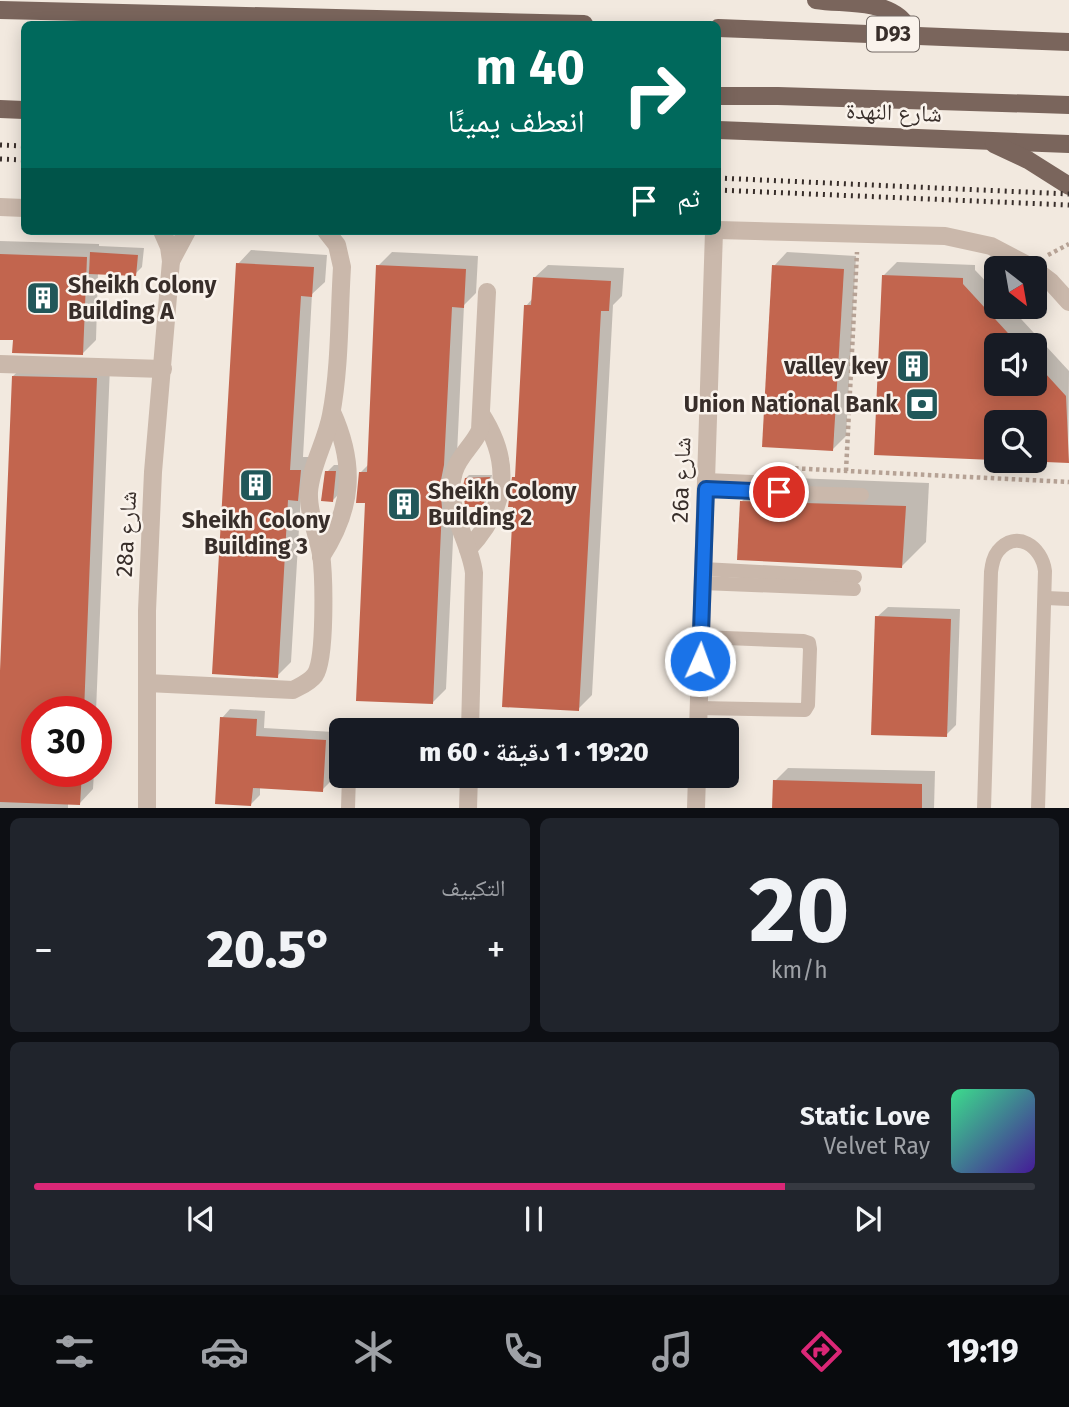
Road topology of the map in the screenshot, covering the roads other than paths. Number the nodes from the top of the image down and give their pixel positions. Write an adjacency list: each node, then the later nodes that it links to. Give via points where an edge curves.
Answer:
1 (816, 0): 5 (main road, via 887,10)
2 (0, 10): 3 (main road)
3 (459, 21)
4 (721, 29): 5 (main road, D93)
5 (914, 34): 6 (main road, D93)
6 (1069, 42)
7 (721, 96): 8 (main road)
8 (1069, 105)
9 (0, 109): 10 (main road)
10 (21, 110)
11 (721, 130): 12 (main road, شارع النهدة)
12 (985, 140): 13 (main road, شارع النهدة); 14 (main road)
13 (1069, 144)
14 (1069, 186)
15 (0, 207): 16 (street)
16 (21, 208)
17 (721, 230): 22 (street, via 945,236 991,246)
18 (164, 235): 23 (street, 28a شارع)
19 (185, 235): 23 (street, 28a شارع)
20 (329, 235): 29 (street, via 337,245 342,267)
21 (716, 235): 31 (street, 26a شارع)
22 (1010, 256)
23 (171, 261): 28 (street, 28a شارع)
24 (1047, 279): 26 (street)
25 (487, 292): 30 (street)
26 (1069, 302)
27 (0, 364): 28 (street)
28 (163, 369): 40 (street, 28a شارع, via 153,486)
29 (332, 412): 34 (street, via 310,478); 34 (street, via 347,453 349,475 342,518)
30 (481, 414): 33 (street, via 477,438 458,461 452,485); 33 (street, via 499,452 500,494 494,515)
31 (706, 485): 32 (lane); 35 (street, 26a شارع)
32 (861, 490)
33 (468, 549): 42 (street, via 475,585)
34 (321, 557): 40 (street, via 319,664 305,684 279,691)
35 (703, 576): 36 (lane); 39 (street, 26a شارع)
36 (855, 583)
37 (1046, 598): 38 (lane); 51 (lane, via 1044,560 1038,550 1017,542 997,551 991,572); 52 (lane)
38 (1069, 599)
39 (700, 637): 41 (street, 26a شارع); 41 (lane, via 803,641 810,649 805,710)
40 (147, 684): 47 (street, 28a شارع)
41 (698, 708): 43 (street, 26a شارع)
42 (470, 718)
43 (698, 718)
44 (349, 788): 48 (lane)
45 (469, 788): 49 (street)
46 (696, 788): 50 (street)
47 (147, 808)
48 (348, 808)
49 (468, 808)
50 (696, 808)
51 (984, 808)
52 (1038, 808)

